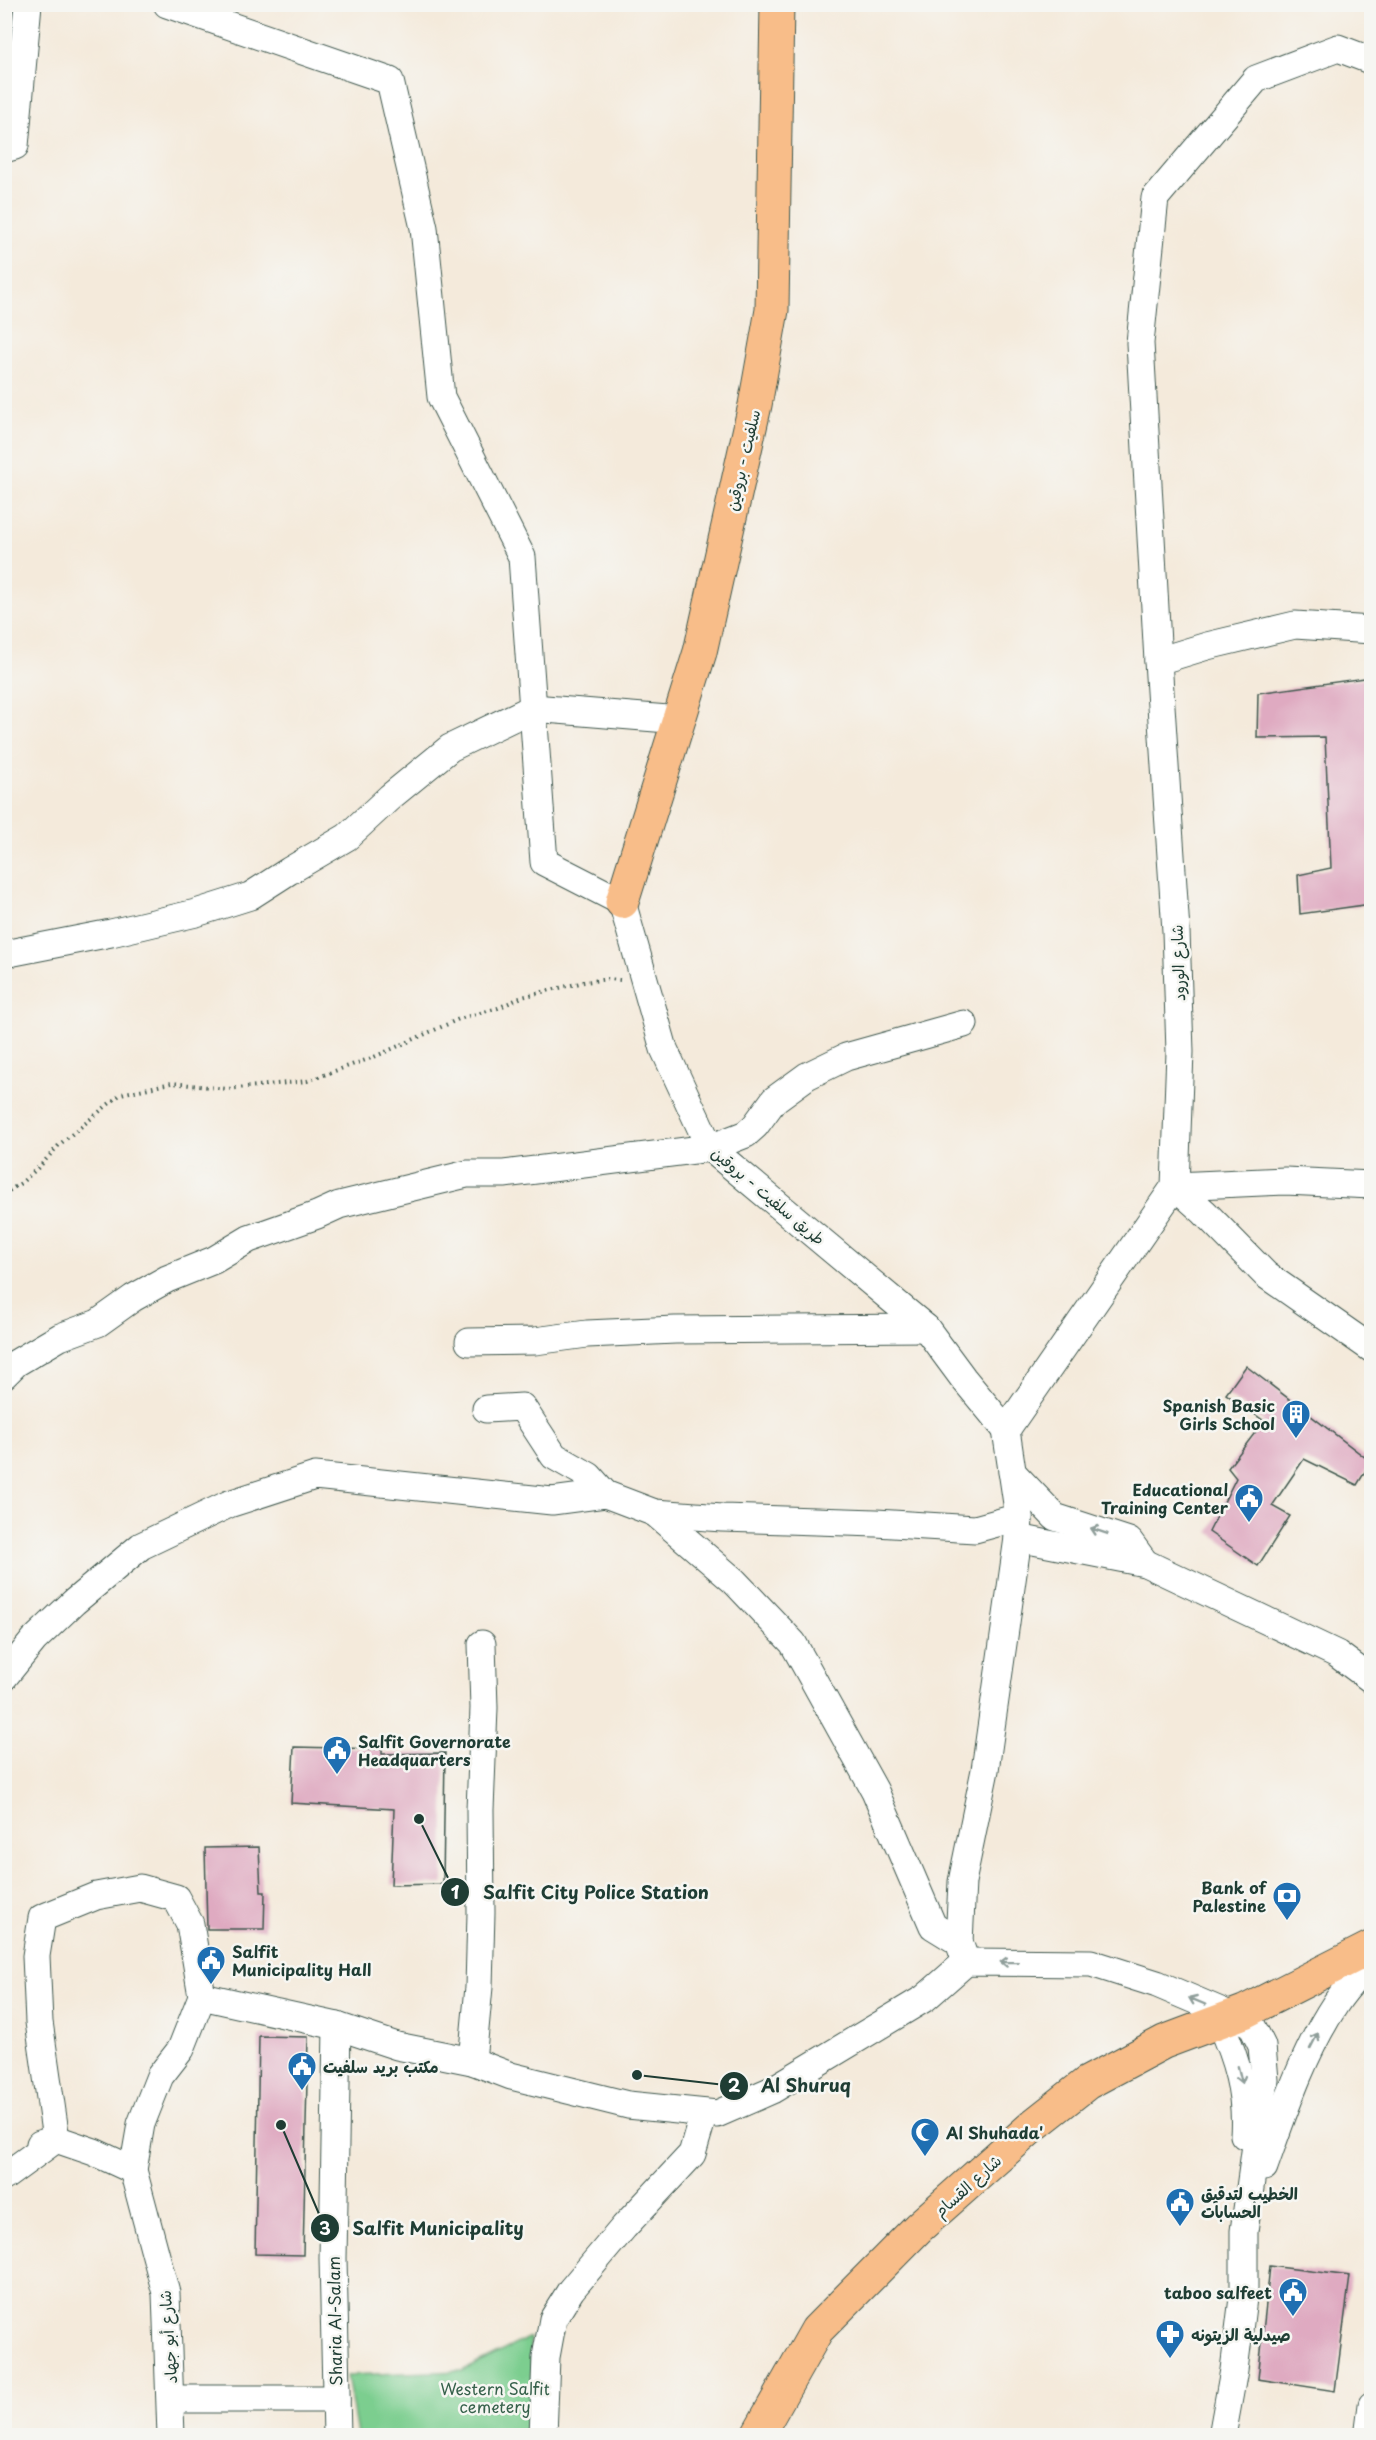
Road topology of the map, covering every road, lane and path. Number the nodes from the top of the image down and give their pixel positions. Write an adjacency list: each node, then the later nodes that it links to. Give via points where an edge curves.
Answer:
1 (28, 4): 5 (street, via 15,146)
2 (167, 4): 8 (street, via 390,81 424,228 441,397 522,557)
3 (777, 4): 9 (main road, سلفيت - بروقين, via 772,310 700,652)
4 (1371, 61): 7 (street, شارع الورود, via 1338,48 1256,79 1155,198 1140,343)
5 (4, 149)
6 (1371, 630): 7 (street, via 1295,625)
7 (1158, 661): 16 (street, شارع الورود, via 1180,1041)
8 (533, 708): 9 (street); 10 (street, via 544,862); 11 (street, via 450,748 347,837 250,896 196,913)
9 (680, 720): 10 (main road, سلفيت - بروقين)
10 (622, 902): 12 (street, طريق سلفيت - بروقين)
11 (4, 954)
12 (643, 976): 14 (street, طريق سلفيت - بروقين, via 664,1049); 17 (path, via 633,982 592,981 522,997 459,1018 374,1057 307,1081 227,1089 172,1083 121,1094)
13 (964, 1024): 14 (street, via 846,1057 807,1076 774,1100 746,1134)
14 (710, 1148): 18 (street, طريق سلفيت - بروقين); 21 (street, via 504,1174 467,1174 339,1205 249,1239 214,1260 167,1279 98,1323 60,1337 16,1363)
15 (1371, 1185): 16 (street, via 1285,1181)
16 (1174, 1186): 20 (street, via 1266,1275); 23 (street)
17 (4, 1194)
18 (926, 1328): 19 (street, via 675,1330); 23 (street, طريق سلفيت - بروقين)
19 (469, 1342)
20 (1371, 1349)
21 (4, 1375)
22 (486, 1409): 25 (street, via 522,1407 554,1456 589,1476)
23 (1006, 1430): 24 (street)
24 (1012, 1472): 27 (street); 28 (street, one-way to 24, via 1130,1541 1055,1517)
25 (605, 1494): 26 (street); 30 (street, via 552,1501 315,1476 229,1504 141,1546 34,1640)
26 (655, 1513): 27 (street); 32 (street, via 734,1581 793,1643 875,1791 933,1926)
27 (1018, 1528): 28 (street); 32 (street, via 985,1770 962,1882)
28 (1145, 1563): 31 (street, via 1337,1654)
29 (482, 1644): 37 (street, via 481,1913)
30 (4, 1677)
31 (1371, 1680)
32 (962, 1952): 35 (street, one-way to 32, via 1157,1984 1091,1963); 38 (street, via 925,1998 772,2090 717,2114)
33 (1370, 1958): 35 (main road); 42 (street, one-way to 33, via 1290,2095 1313,2043 1336,2002)
34 (202, 1996): 36 (street); 39 (street, via 190,1924 176,1898 140,1888 96,1896 42,1918 36,1956 39,2022); 41 (street, via 182,2049 160,2076 141,2124)
35 (1232, 2024): 42 (street, via 1262,2046 1265,2080); 49 (main road, شارع القسام, via 1164,2042 1087,2083 1035,2124 928,2219 817,2331); 50 (main road, شارع القسام, via 1094,2093 1024,2150 928,2236 824,2343); 51 (street, one-way to 51, via 1245,2117 1237,2194 1236,2290)
36 (337, 2026): 37 (street, via 397,2046); 44 (street, Sharia Al-Salam, via 333,2258)
37 (472, 2061): 38 (street, via 511,2076 628,2105)
38 (704, 2113): 48 (street, via 692,2154 624,2227 571,2290 553,2319 546,2357)
39 (56, 2139): 40 (street); 41 (street)
40 (5, 2163)
41 (133, 2170): 43 (street, شارع أبو جهاد, via 166,2293)
42 (1243, 2234): 52 (street, via 1244,2290)
43 (171, 2398): 44 (street); 46 (street, شارع أبو جهاد)
44 (336, 2399): 47 (street, Sharia Al-Salam)
45 (1371, 2405): 53 (street)
46 (171, 2436)
47 (337, 2436)
48 (543, 2436)
49 (757, 2436)
50 (768, 2436)
51 (1214, 2436)
52 (1222, 2436)
53 (1368, 2436)

